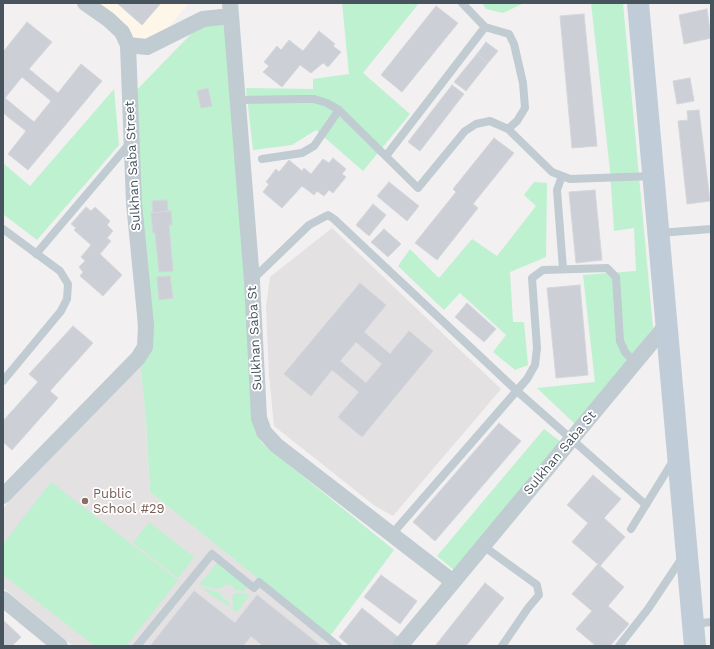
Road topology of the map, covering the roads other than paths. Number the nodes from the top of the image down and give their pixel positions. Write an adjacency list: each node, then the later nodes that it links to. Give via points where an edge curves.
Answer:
1 (85, 3): 6 (street, Sulkhan Saba Street, via 122,32)
2 (462, 3): 5 (lane)
3 (638, 3): 14 (street)
4 (231, 9): 6 (street, via 203,19 147,47); 7 (street, Sulkhan Saba St)
5 (485, 27): 9 (lane, via 509,34 523,82 524,108 517,121); 11 (lane)
6 (128, 45): 10 (street, Sulkhan Saba Street)
7 (237, 100): 8 (lane, via 314,99); 20 (street, Sulkhan Saba St)
8 (340, 110): 11 (lane); 12 (lane, via 314,146 302,153)
9 (508, 129): 11 (lane, via 490,121 476,124 465,131 418,188); 13 (lane, via 552,172)
10 (130, 143): 18 (lane); 27 (street, Sulkhan Saba Street, via 146,325 145,347 138,358)
11 (386, 156)
12 (262, 159)
13 (562, 176): 14 (lane, via 570,179); 19 (lane, via 557,190)
14 (653, 176): 17 (street)
15 (3, 229): 18 (lane)
16 (711, 229): 17 (lane)
17 (658, 233): 21 (street)
18 (36, 254): 23 (lane, via 60,271 68,284 67,299 61,311)
19 (563, 269): 22 (lane, via 607,268 616,278 620,341 625,352); 24 (lane, via 543,270 532,278 537,348 535,365)
20 (252, 281): 24 (lane, via 309,225 328,215 341,224); 30 (street, Sulkhan Saba St, via 258,418 264,432 276,445)
21 (667, 324): 22 (street, Sulkhan Saba St); 26 (street)
22 (635, 363): 25 (street, Sulkhan Saba St)
23 (3, 381)
24 (517, 391): 25 (lane); 30 (lane)
25 (572, 439): 28 (lane); 31 (street, Sulkhan Saba St)
26 (678, 454): 28 (lane); 32 (street)
27 (5, 489)
28 (646, 505): 29 (lane)
29 (631, 529)
30 (392, 534): 33 (street, Sulkhan Saba St)
31 (482, 545): 33 (street, Sulkhan Saba St); 40 (lane, via 537,585 539,595)
32 (687, 550): 35 (street); 41 (lane, via 648,609)
33 (452, 581): 39 (street, Sulkhan Saba St)
34 (3, 598): 36 (street)
35 (702, 623): 42 (street)
36 (60, 646)
37 (137, 646): 38 (lane, via 212,554 254,588 259,582)
38 (338, 646)
39 (400, 646)
40 (502, 646)
41 (619, 646)
42 (695, 646)

